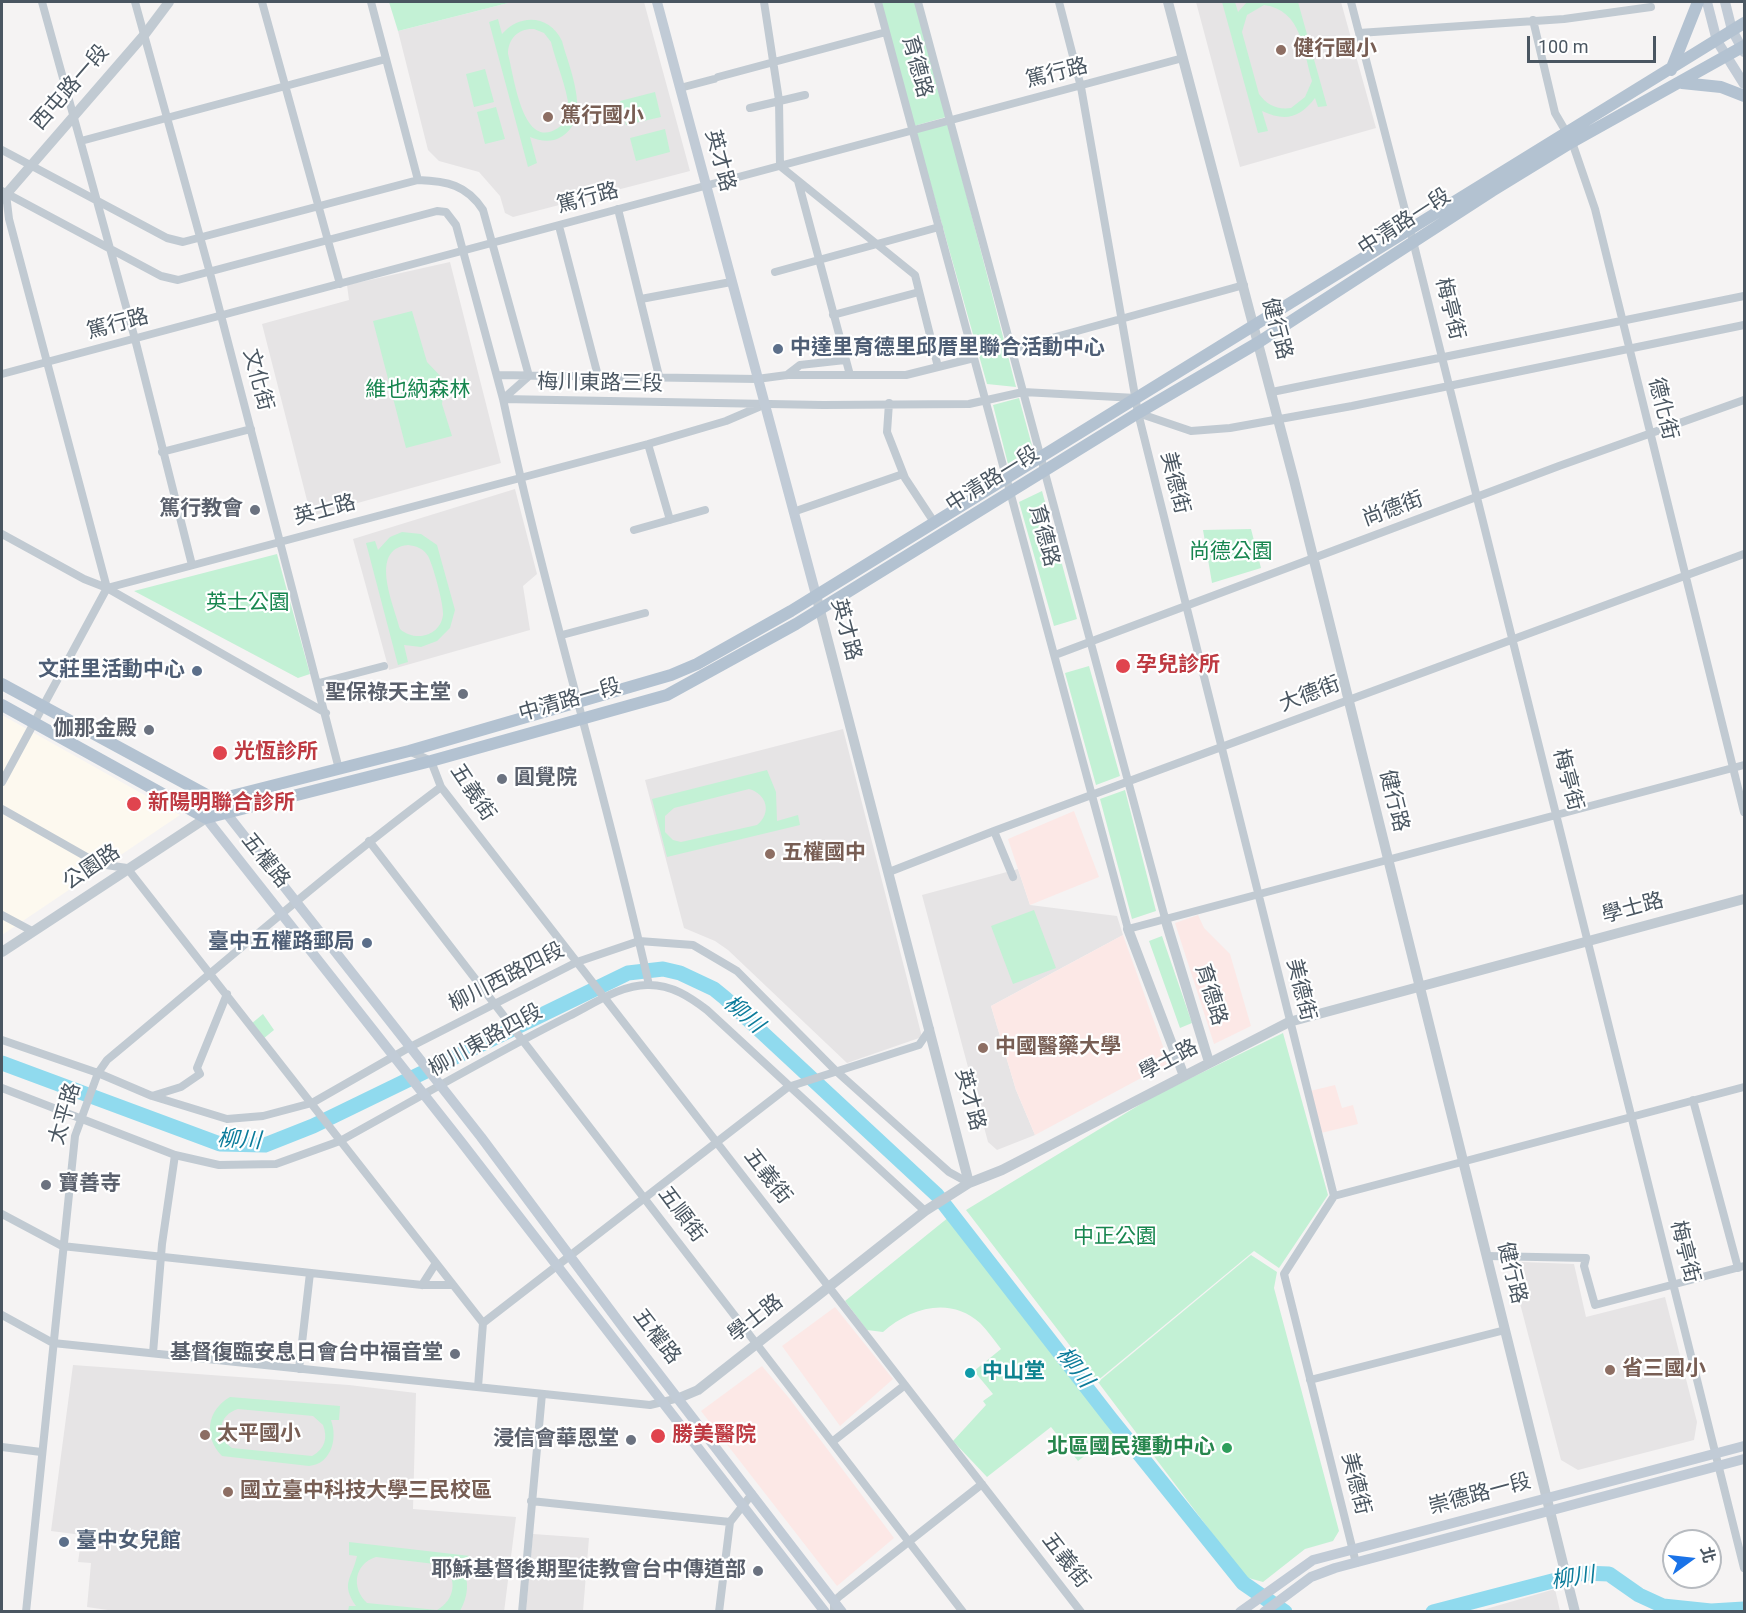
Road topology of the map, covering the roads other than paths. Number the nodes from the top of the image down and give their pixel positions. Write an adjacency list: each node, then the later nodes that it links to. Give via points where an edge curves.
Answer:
1 (42, 2): 39 (street)
2 (135, 2): 22 (street, 文化街)
3 (169, 2): 22 (street, 西屯路一段)
4 (262, 2): 32 (street)
5 (371, 2): 27 (street)
6 (657, 2): 34 (main road, 英才路)
7 (764, 2): 28 (street)
8 (878, 2): 20 (street, 育德路)
9 (918, 2): 41 (street, 育德路)
10 (1059, 2): 33 (street)
11 (1168, 2): 26 (street, 健行路)
12 (1351, 2): 21 (street, 梅亭街)
13 (1698, 2): 29 (main road)
14 (1707, 2): 23 (main road)
15 (1725, 2): 19 (main road)
16 (1652, 8): 17 (street)
17 (1533, 20): 21 (street); 43 (street, 德化街, via 1552,102)
18 (1744, 23): 19 (main road, 中清路一段)
19 (1732, 30): 23 (main road, 中清路一段); 24 (main road)
20 (886, 32): 28 (street); 42 (street, 育德路)
21 (1359, 33): 57 (street, 梅亭街)
22 (145, 34): 39 (street, 西屯路一段); 40 (street, 文化街)
23 (1717, 41): 25 (main road); 29 (main road, 中清路一段)
24 (1744, 48): 25 (main road, 中清路一段)
25 (1727, 57): 30 (main road, 中清路一段); 31 (main road)
26 (1183, 58): 33 (street, 篤行路); 69 (street, 健行路)
27 (386, 59): 32 (street); 48 (street)
28 (774, 62): 34 (street); 37 (street)
29 (1671, 70): 43 (main road, 中清路一段)
30 (1682, 83): 36 (main road, via 1721,87); 43 (main road, 中清路一段)
31 (1744, 84)
32 (285, 86): 40 (street); 53 (street)
33 (1081, 87): 41 (street, 篤行路); 75 (street)
34 (680, 88): 50 (main road, 英才路)
35 (805, 95): 37 (street)
36 (1744, 96)
37 (779, 100): 38 (street); 47 (street)
38 (750, 108)
39 (74, 115): 44 (street); 46 (street, 西屯路一段)
40 (168, 118): 44 (street); 58 (street, 文化街)
41 (950, 120): 42 (street, 篤行路); 81 (street, 育德路)
42 (913, 130): 47 (street, 篤行路); 56 (street, 育德路)
43 (1569, 137): 57 (main road, 中清路一段); 76 (street, 德化街, via 1595,209)
44 (81, 141): 52 (street)
45 (2, 150): 46 (street)
46 (31, 165): 51 (street, 西屯路一段); 52 (street)
47 (780, 166): 49 (street); 50 (street, 篤行路)
48 (418, 180): 53 (street); 60 (street, via 446,181 475,198)
49 (798, 180): 61 (street); 64 (street)
50 (706, 187): 54 (street, 篤行路); 67 (main road, 英才路)
51 (3, 195): 62 (street); 86 (street)
52 (99, 202): 58 (street, via 167,238 183,242); 62 (street)
53 (319, 208): 58 (street); 59 (street)
54 (618, 209): 55 (street, 篤行路); 72 (street)
55 (559, 226): 60 (street, 篤行路); 93 (street)
56 (939, 227): 61 (street); 84 (street, 育德路)
57 (1412, 235): 77 (main road, 中清路一段); 80 (main road, 中清路一段); 83 (street, 梅亭街)
58 (201, 239): 66 (street, 文化街)
59 (327, 239): 63 (street, via 437,211 446,212 452,219); 66 (street); 68 (street)
60 (494, 243): 63 (street, 篤行路); 92 (street)
61 (879, 243): 64 (street); 70 (street, via 915,275)
62 (111, 250): 66 (street, via 161,276 178,280); 79 (street)
63 (462, 251): 68 (street, 篤行路); 89 (street)
64 (819, 260): 65 (street); 73 (street)
65 (775, 272)
66 (210, 273): 74 (street, 文化街)
67 (731, 282): 72 (street); 95 (main road, 英才路)
68 (340, 284): 74 (street, 篤行路)
69 (1244, 285): 75 (street); 77 (street, 健行路)
70 (919, 292): 73 (street); 87 (street)
71 (1744, 296): 76 (street)
72 (641, 299): 94 (street)
73 (833, 315): 85 (street)
74 (221, 316): 79 (street, 篤行路); 107 (street, 文化街)
75 (1123, 317): 81 (street); 99 (street)
76 (1622, 320): 82 (street, 德化街); 83 (street)
77 (1255, 324): 80 (street, 健行路); 99 (main road, 中清路一段)
78 (1744, 325): 82 (street)
79 (135, 339): 86 (street, 篤行路); 110 (street)
80 (1259, 342): 98 (street, 健行路); 105 (main road, 中清路一段)
81 (1012, 348): 97 (street, 育德路)
82 (1629, 349): 96 (street); 108 (street, 德化街)
83 (1442, 357): 96 (street, 梅亭街); 98 (street)
84 (974, 358): 87 (street); 102 (street, 育德路)
85 (845, 360): 90 (street, via 800,365); 91 (street)
86 (48, 362): 88 (street, 篤行路); 129 (street)
87 (938, 368): 91 (street, via 906,375)
88 (2, 374)
89 (497, 375): 92 (street); 100 (street)
90 (787, 375): 91 (street); 95 (street)
91 (850, 375)
92 (529, 376): 93 (street); 100 (street)
93 (598, 376): 94 (street)
94 (659, 376): 95 (street)
95 (757, 379): 104 (main road, 英才路)
96 (1449, 386): 106 (street); 117 (street, 梅亭街)
97 (1023, 392): 99 (street, 梅川東路三段); 102 (street, 梅川東路三段); 111 (street, 育德路)
98 (1272, 392): 106 (street, 健行路)
99 (1136, 398): 105 (street, 美德街); 111 (main road, 中清路一段)
100 (503, 399): 104 (street, 梅川東路三段); 115 (street)
101 (1744, 400): 108 (street, 尚德街)
102 (986, 401): 103 (street, 梅川東路三段); 114 (street, 育德路)
103 (890, 403): 104 (street, 梅川東路三段); 113 (street, via 887,432)
104 (764, 405): 109 (street, 英士路, via 726,421); 119 (main road, 英才路)
105 (1138, 413): 106 (street, via 1191,431); 112 (main road, 中清路一段); 131 (street, 美德街)
106 (1279, 420): 126 (street, 健行路)
107 (251, 429): 110 (street); 124 (street, 文化街)
108 (1650, 435): 117 (street, 尚德街); 128 (street, 德化街)
109 (648, 444): 115 (street, 英士路); 120 (street)
110 (162, 452): 127 (street)
111 (1041, 456): 112 (street, 育德路); 114 (main road, 中清路一段)
112 (1045, 471): 116 (main road, 中清路一段); 136 (street, 育德路)
113 (903, 474): 119 (street); 121 (street)
114 (1006, 477): 116 (street, 育德路); 121 (main road, 中清路一段)
115 (520, 479): 124 (street, 英士路); 134 (street)
116 (1010, 492): 132 (main road, 中清路一段); 137 (street, 育德路)
117 (1477, 498): 126 (street, 尚德街); 135 (street, 梅亭街)
118 (705, 510): 120 (street)
119 (793, 512): 130 (main road, 英才路)
120 (670, 520): 122 (street)
121 (933, 522): 130 (main road, 中清路一段)
122 (634, 530)
123 (2, 534): 129 (street)
124 (280, 542): 127 (street, 英士路); 139 (street, 文化街)
125 (1744, 554): 128 (street, 大德街)
126 (1313, 558): 131 (street, 尚德街); 141 (street, 健行路)
127 (192, 565): 129 (street, 英士路)
128 (1686, 576): 135 (street, 大德街); 152 (street, 德化街)
129 (107, 588): 144 (street); 145 (street)
130 (816, 595): 132 (street, 英才路); 142 (main road, 中清路一段, via 697,664)
131 (1185, 607): 136 (street, 尚德街); 148 (street, 美德街)
132 (819, 610): 146 (main road, 中清路一段, via 667,695); 168 (street, 英才路)
133 (645, 612): 134 (street)
134 (562, 635): 142 (street)
135 (1513, 640): 141 (street, 大德街); 162 (street, 梅亭街)
136 (1091, 642): 137 (street, 尚德街); 154 (street, 育德路)
137 (1055, 655): 157 (street, 育德路)
138 (384, 666): 139 (street)
139 (319, 683): 145 (street, 文化街)
140 (2, 684): 144 (main road)
141 (1348, 699): 148 (street, 大德街); 166 (street, 健行路)
142 (578, 703): 146 (street); 149 (main road, 中清路一段)
143 (2, 705): 147 (main road, 五權路)
144 (42, 706): 147 (street); 158 (main road)
145 (326, 714): 153 (street, 文化街)
146 (583, 718): 150 (main road, 中清路一段); 178 (street)
147 (33, 723): 155 (street); 163 (main road, 五權路)
148 (1222, 747): 154 (street, 大德街); 170 (street, 美德街)
149 (409, 751): 150 (street); 153 (main road, 中清路一段)
150 (431, 761): 156 (street, 五義街); 161 (main road, 中清路一段)
151 (1744, 765): 152 (street)
152 (1734, 768): 160 (street, 德化街); 162 (street)
153 (339, 769): 158 (main road, 中清路一段)
154 (1128, 781): 157 (street, 大德街); 175 (street, 育德路)
155 (2, 783)
156 (441, 787): 165 (street, 太平路); 181 (street, 五義街)
157 (1092, 795): 164 (street, 大德街); 176 (street, 育德路)
158 (216, 800): 161 (main road, 五權路); 163 (main road)
159 (2, 809): 167 (street, via 99,864)
160 (1744, 812)
161 (226, 814): 163 (main road, 中清路一段); 172 (main road, 五權路)
162 (1557, 815): 166 (street); 179 (street, 梅亭街)
163 (206, 818): 167 (street, 公園路); 173 (main road, 五權路)
164 (994, 831): 168 (street, 大德街); 169 (street)
165 (369, 841): 172 (street, 太平路); 187 (street, 五順街)
166 (1387, 858): 170 (street); 184 (street, 健行路)
167 (127, 868): 177 (street, 公園路); 182 (street)
168 (889, 872): 189 (street, 英才路)
169 (1013, 877)
170 (1258, 893): 175 (street); 188 (street, 美德街)
171 (1744, 899): 179 (street, 學士路)
172 (295, 902): 173 (street, 太平路); 192 (main road, 五權路)
173 (282, 913): 182 (street, 太平路); 193 (main road, 五權路)
174 (2, 915): 177 (street)
175 (1165, 918): 176 (street); 194 (street, 育德路)
176 (1128, 929): 197 (street, 育德路)
177 (32, 932): 180 (street, 公園路)
178 (639, 941): 181 (street, 柳川西路四段); 183 (street); 195 (street, 柳川西路四段, via 693,945 721,959 757,989)
179 (1588, 941): 184 (street, 學士路); 206 (street, 梅亭街)
180 (2, 952)
181 (578, 964): 186 (street, 五義街); 187 (street, 柳川西路四段)
182 (212, 973): 185 (street); 196 (street, 太平路, via 108,1060)
183 (649, 985): 186 (street, 柳川東路四段); 199 (street, 柳川東路四段, via 686,994)
184 (1418, 987): 188 (street, 學士路); 211 (street, 健行路)
185 (227, 994): 203 (street, via 197,1068 200,1074 181,1087); 205 (street)
186 (603, 994): 190 (street, 柳川東路四段); 209 (street, 五義街)
187 (499, 1008): 190 (street, 五順街); 192 (street, 柳川西路四段)
188 (1289, 1022): 194 (street, 學士路); 213 (street, 美德街)
189 (930, 1029): 195 (street, via 919,1045); 212 (street, 英才路)
190 (521, 1036): 198 (street, 柳川東路四段); 214 (street, 五順街)
191 (2, 1040): 196 (street, 柳川西路四段)
192 (410, 1047): 193 (street, 柳川西路四段); 198 (main road, 五權路)
193 (394, 1056): 202 (main road, 五權路); 205 (street, 柳川西路四段)
194 (1209, 1062): 197 (street, 學士路)
195 (831, 1072): 199 (street); 212 (street, 柳川西路四段, via 949,1172)
196 (98, 1073): 203 (street, 柳川西路四段); 207 (street, 太平路)
197 (1185, 1076): 212 (street, 學士路)
198 (441, 1086): 202 (street, 柳川東路四段); 218 (main road, 五權路)
199 (788, 1087): 209 (street); 215 (street, 柳川東路四段)
200 (1744, 1087): 204 (street)
201 (2, 1088): 207 (street, 柳川東路四段)
202 (424, 1095): 208 (street, 柳川東路四段); 222 (main road, 五權路)
203 (152, 1096): 205 (street, 柳川西路四段, via 227,1119)
204 (1693, 1100): 206 (street); 223 (street)
205 (314, 1107): 208 (street)
206 (1633, 1116): 211 (street); 227 (street, 梅亭街)
207 (79, 1118): 210 (street, 柳川東路四段); 217 (street, 太平路)
208 (340, 1141): 210 (street, 柳川東路四段, via 264,1167 219,1166); 221 (street)
209 (717, 1141): 214 (street); 228 (street, 五義街)
210 (175, 1155): 220 (street)
211 (1462, 1162): 213 (street); 219 (street, 健行路)
212 (969, 1183): 215 (street, 學士路)
213 (1334, 1196): 236 (street, 美德街, via 1284,1274)
214 (646, 1197): 218 (street); 233 (street, 五順街)
215 (930, 1208): 228 (street, 學士路)
216 (2, 1214): 217 (street)
217 (62, 1246): 220 (street); 232 (street, 太平路)
218 (570, 1255): 222 (street); 240 (main road, 五權路)
219 (1486, 1256): 227 (street, via 1586,1258 1584,1266 1595,1305); 231 (street, 健行路)
220 (161, 1257): 224 (street); 234 (street)
221 (436, 1263): 225 (street); 226 (street)
222 (556, 1265): 230 (street); 241 (main road, 五權路)
223 (1741, 1267): 227 (street)
224 (310, 1273): 225 (street); 235 (street)
225 (422, 1285): 226 (street)
226 (452, 1285): 230 (street)
227 (1674, 1285): 246 (street, 梅亭街)
228 (829, 1287): 233 (street, 學士路); 237 (street, 五義街)
229 (2, 1315): 232 (street)
230 (483, 1323): 238 (street)
231 (1504, 1330): 236 (street); 251 (street, 健行路)
232 (53, 1343): 234 (street); 245 (street, 太平路)
233 (757, 1343): 240 (street, 學士路, via 698,1390); 242 (street, 五順街)
234 (153, 1353): 235 (street)
235 (299, 1369): 238 (street)
236 (1310, 1380): 257 (street, 美德街)
237 (905, 1385): 242 (street); 249 (street, 五義街)
238 (477, 1387): 239 (street)
239 (542, 1394): 241 (street, via 650,1405); 252 (street)
240 (679, 1398): 241 (street); 250 (main road, 五權路)
241 (664, 1403): 253 (main road, 五權路)
242 (832, 1442): 256 (street, 五順街)
243 (1744, 1446): 246 (main road, 崇德路一段)
244 (2, 1447): 245 (street)
245 (41, 1452): 262 (street, 太平路)
246 (1716, 1453): 248 (street, 梅亭街); 251 (main road, 崇德路一段)
247 (1744, 1459): 248 (main road, 崇德路一段)
248 (1718, 1466): 254 (main road, 崇德路一段); 259 (street, 梅亭街)
249 (982, 1484): 256 (street); 268 (street, 五義街)
250 (752, 1494): 253 (street); 260 (main road, 五權路)
251 (1547, 1498): 254 (street, 健行路); 257 (main road, 崇德路一段)
252 (531, 1501): 255 (street); 263 (street)
253 (743, 1505): 255 (street); 265 (main road, 五權路)
254 (1550, 1509): 258 (main road, 崇德路一段); 270 (street, 健行路)
255 (730, 1522): 264 (street)
256 (909, 1541): 260 (street); 267 (street, 五順街)
257 (1353, 1550): 258 (street, 美德街); 269 (main road, 崇德路一段, via 1313,1560)
258 (1356, 1563): 261 (main road, 崇德路一段, via 1319,1573)
259 (1744, 1568)
260 (834, 1606): 266 (main road, 五權路)
261 (1266, 1609)
262 (26, 1611)
263 (522, 1611)
264 (719, 1611)
265 (825, 1611)
266 (842, 1611)
267 (963, 1611)
268 (1081, 1611)
269 (1240, 1611)
270 (1575, 1611)

